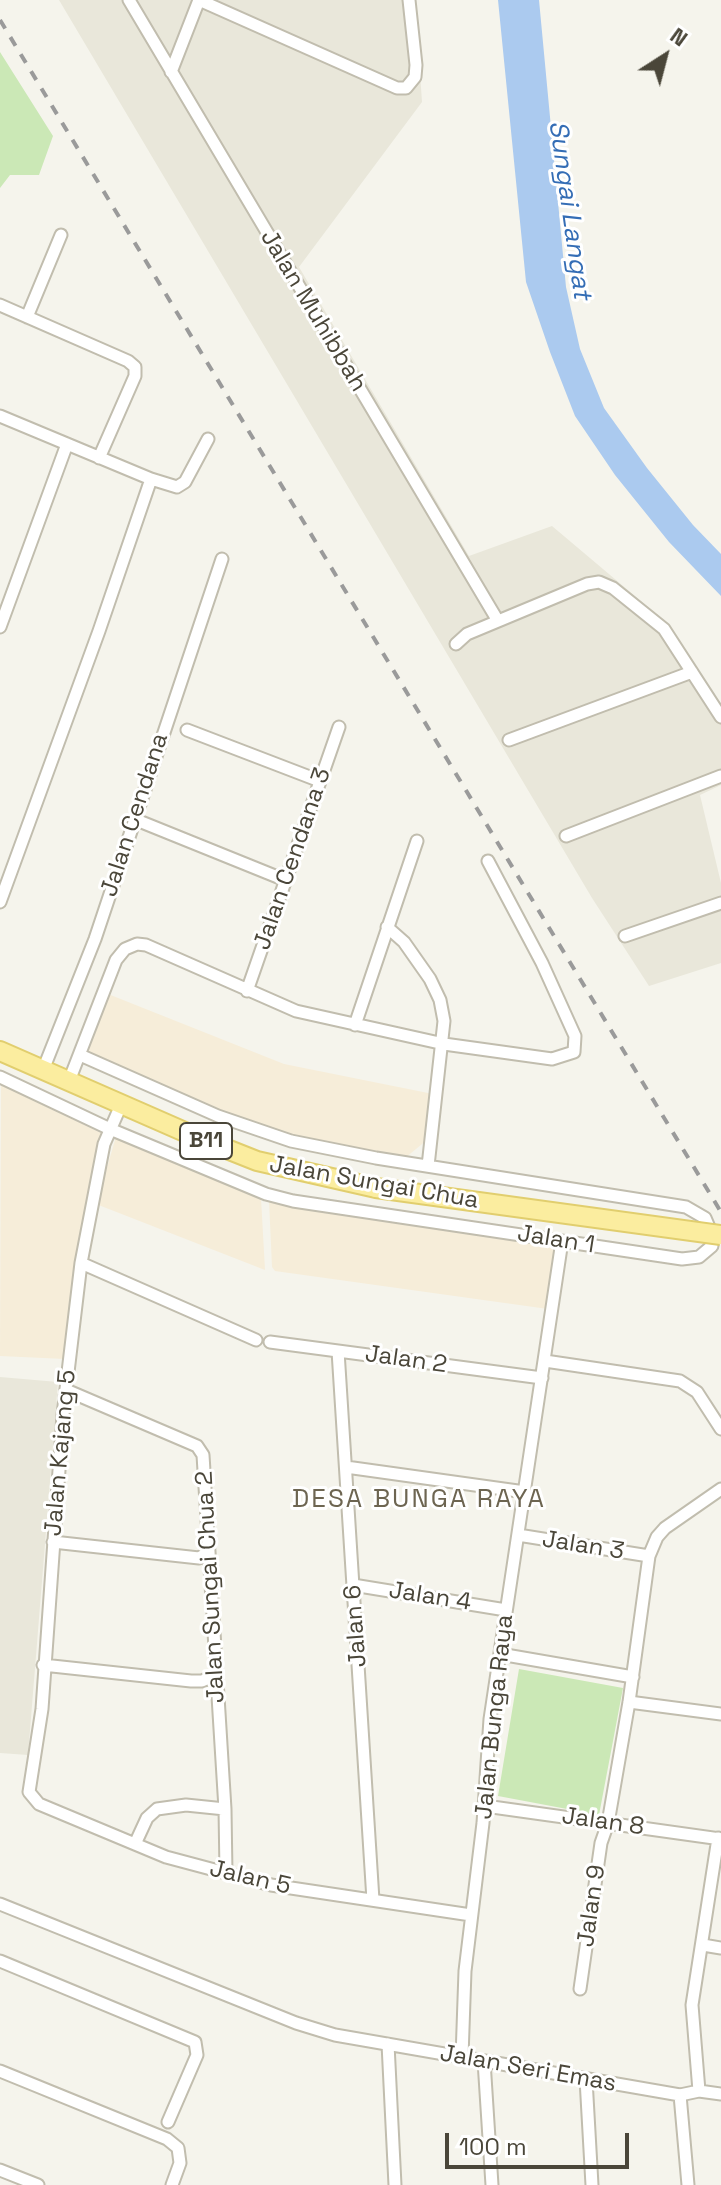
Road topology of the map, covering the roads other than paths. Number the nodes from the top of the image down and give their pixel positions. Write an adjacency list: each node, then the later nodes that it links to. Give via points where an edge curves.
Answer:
1 (129, 0): 4 (street, Jalan Muhibbah)
2 (199, 0): 3 (street, via 406,88 416,65); 4 (street)
3 (409, 0)
4 (171, 72): 14 (street, Jalan Muhibbah)
5 (61, 235): 7 (street)
6 (0, 305): 7 (street)
7 (27, 317): 11 (street, via 135,367)
8 (0, 416): 10 (street)
9 (208, 439): 12 (street, via 181,486)
10 (67, 444): 11 (street); 15 (street)
11 (99, 458): 12 (street)
12 (151, 479): 29 (street)
13 (222, 559): 24 (street, Jalan Cendana)
14 (498, 621): 16 (street); 17 (street, via 599,582 664,629)
15 (0, 627)
16 (456, 644)
17 (692, 672): 18 (street); 21 (street)
18 (721, 717)
19 (339, 727): 23 (street, Jalan Cendana 3)
20 (187, 730): 23 (street)
21 (509, 740)
22 (721, 776): 25 (street)
23 (320, 781): 28 (street, Jalan Cendana 3)
24 (134, 819): 28 (street); 38 (street, Jalan Cendana, via 95,939)
25 (566, 836)
26 (417, 841): 31 (street)
27 (488, 861): 35 (street, via 575,1036 574,1052 552,1059)
28 (285, 880): 33 (street, Jalan Cendana 3)
29 (0, 902)
30 (721, 903): 32 (street)
31 (387, 927): 34 (street); 35 (street, via 430,979 440,1000)
32 (625, 936)
33 (247, 991): 34 (street, via 296,1011); 37 (street, via 146,945 131,946 116,960)
34 (355, 1025): 35 (street)
35 (444, 1044): 45 (street)
36 (0, 1051): 38 (main road, Jalan Sungai Chua / B11)
37 (80, 1055): 40 (street); 45 (street, via 259,1132)
38 (43, 1070): 40 (main road, Jalan Sungai Chua / B11)
39 (0, 1077): 42 (street, Jalan 1)
40 (69, 1081): 41 (main road, Jalan Sungai Chua / B11)
41 (121, 1105): 42 (street, Jalan Kajang 5); 43 (main road, Jalan Sungai Chua / B11)
42 (110, 1129): 44 (street, Jalan 1); 48 (street, Jalan Kajang 5)
43 (194, 1136): 44 (street); 46 (main road, Jalan Sungai Chua / B11, bridge, via 275,1166 376,1188)
44 (185, 1161): 47 (street, Jalan 1, via 293,1201)
45 (428, 1166): 47 (street, Jalan 1, via 686,1207 705,1218 712,1246 699,1257 682,1259)
46 (721, 1235)
47 (562, 1241): 52 (street, Jalan Bunga Raya)
48 (81, 1263): 49 (street); 54 (street, Jalan Kajang 5)
49 (256, 1340)
50 (270, 1342): 51 (street, Jalan 2)
51 (338, 1351): 53 (street, Jalan 2); 56 (street, Jalan 6)
52 (545, 1361): 53 (street, Jalan Bunga Raya); 55 (street, via 680,1381 697,1392)
53 (542, 1378): 58 (street, Jalan Bunga Raya)
54 (66, 1390): 60 (street, Jalan Kajang 5); 61 (street, Jalan Sungai Chua 2, via 197,1446 203,1455)
55 (721, 1429)
56 (346, 1467): 58 (street); 63 (street, Jalan 6)
57 (721, 1489): 62 (street, via 665,1528)
58 (525, 1492): 59 (street, Jalan Bunga Raya)
59 (518, 1535): 62 (street, Jalan 3); 64 (street, Jalan Bunga Raya)
60 (53, 1542): 61 (street, via 199,1558); 66 (street, Jalan Kajang 5)
61 (209, 1552): 67 (street, Jalan Sungai Chua 2)
62 (649, 1556): 68 (street)
63 (353, 1585): 64 (street, Jalan 4); 78 (street, Jalan 6)
64 (506, 1610): 65 (street, Jalan Bunga Raya)
65 (500, 1654): 68 (street); 72 (street, Jalan Bunga Raya)
66 (43, 1665): 67 (street, via 191,1681); 71 (street, Jalan Kajang 5, via 29,1792)
67 (216, 1675): 73 (street, Jalan Sungai Chua 2)
68 (633, 1677): 69 (street)
69 (629, 1702): 70 (street); 74 (street)
70 (721, 1714)
71 (39, 1804): 76 (street, Jalan 5)
72 (485, 1806): 74 (street, Jalan 8); 80 (street, Jalan Bunga Raya)
73 (225, 1809): 76 (street, via 157,1809); 77 (street, Jalan Sungai Chua 2)
74 (608, 1823): 75 (street, Jalan 8); 84 (street, Jalan 9)
75 (719, 1838): 81 (street)
76 (135, 1844): 77 (street, Jalan 5)
77 (226, 1873): 78 (street, Jalan 5)
78 (373, 1900): 80 (street, Jalan 5)
79 (0, 1904): 85 (street, Jalan Seri Emas, via 296,2023)
80 (471, 1915): 86 (street, Jalan Bunga Raya)
81 (703, 1945): 82 (street); 90 (street, via 692,2005)
82 (721, 1948)
83 (0, 1961): 93 (street, via 195,2042 197,2055)
84 (580, 1989)
85 (388, 2044): 86 (street, Jalan Seri Emas); 97 (street)
86 (462, 2057): 87 (street, Jalan Seri Emas)
87 (484, 2061): 89 (street, Jalan Seri Emas); 98 (street)
88 (0, 2071): 96 (street, via 167,2139 178,2148 180,2163)
89 (586, 2079): 92 (street, Jalan Seri Emas); 99 (street)
90 (699, 2091): 91 (street, Jalan Seri Emas); 92 (street, Jalan Seri Emas)
91 (721, 2094)
92 (680, 2095): 100 (street)
93 (168, 2122)
94 (0, 2170): 95 (street)
95 (38, 2185)
96 (172, 2185)
97 (395, 2185)
98 (492, 2185)
99 (592, 2185)
100 (688, 2185)

